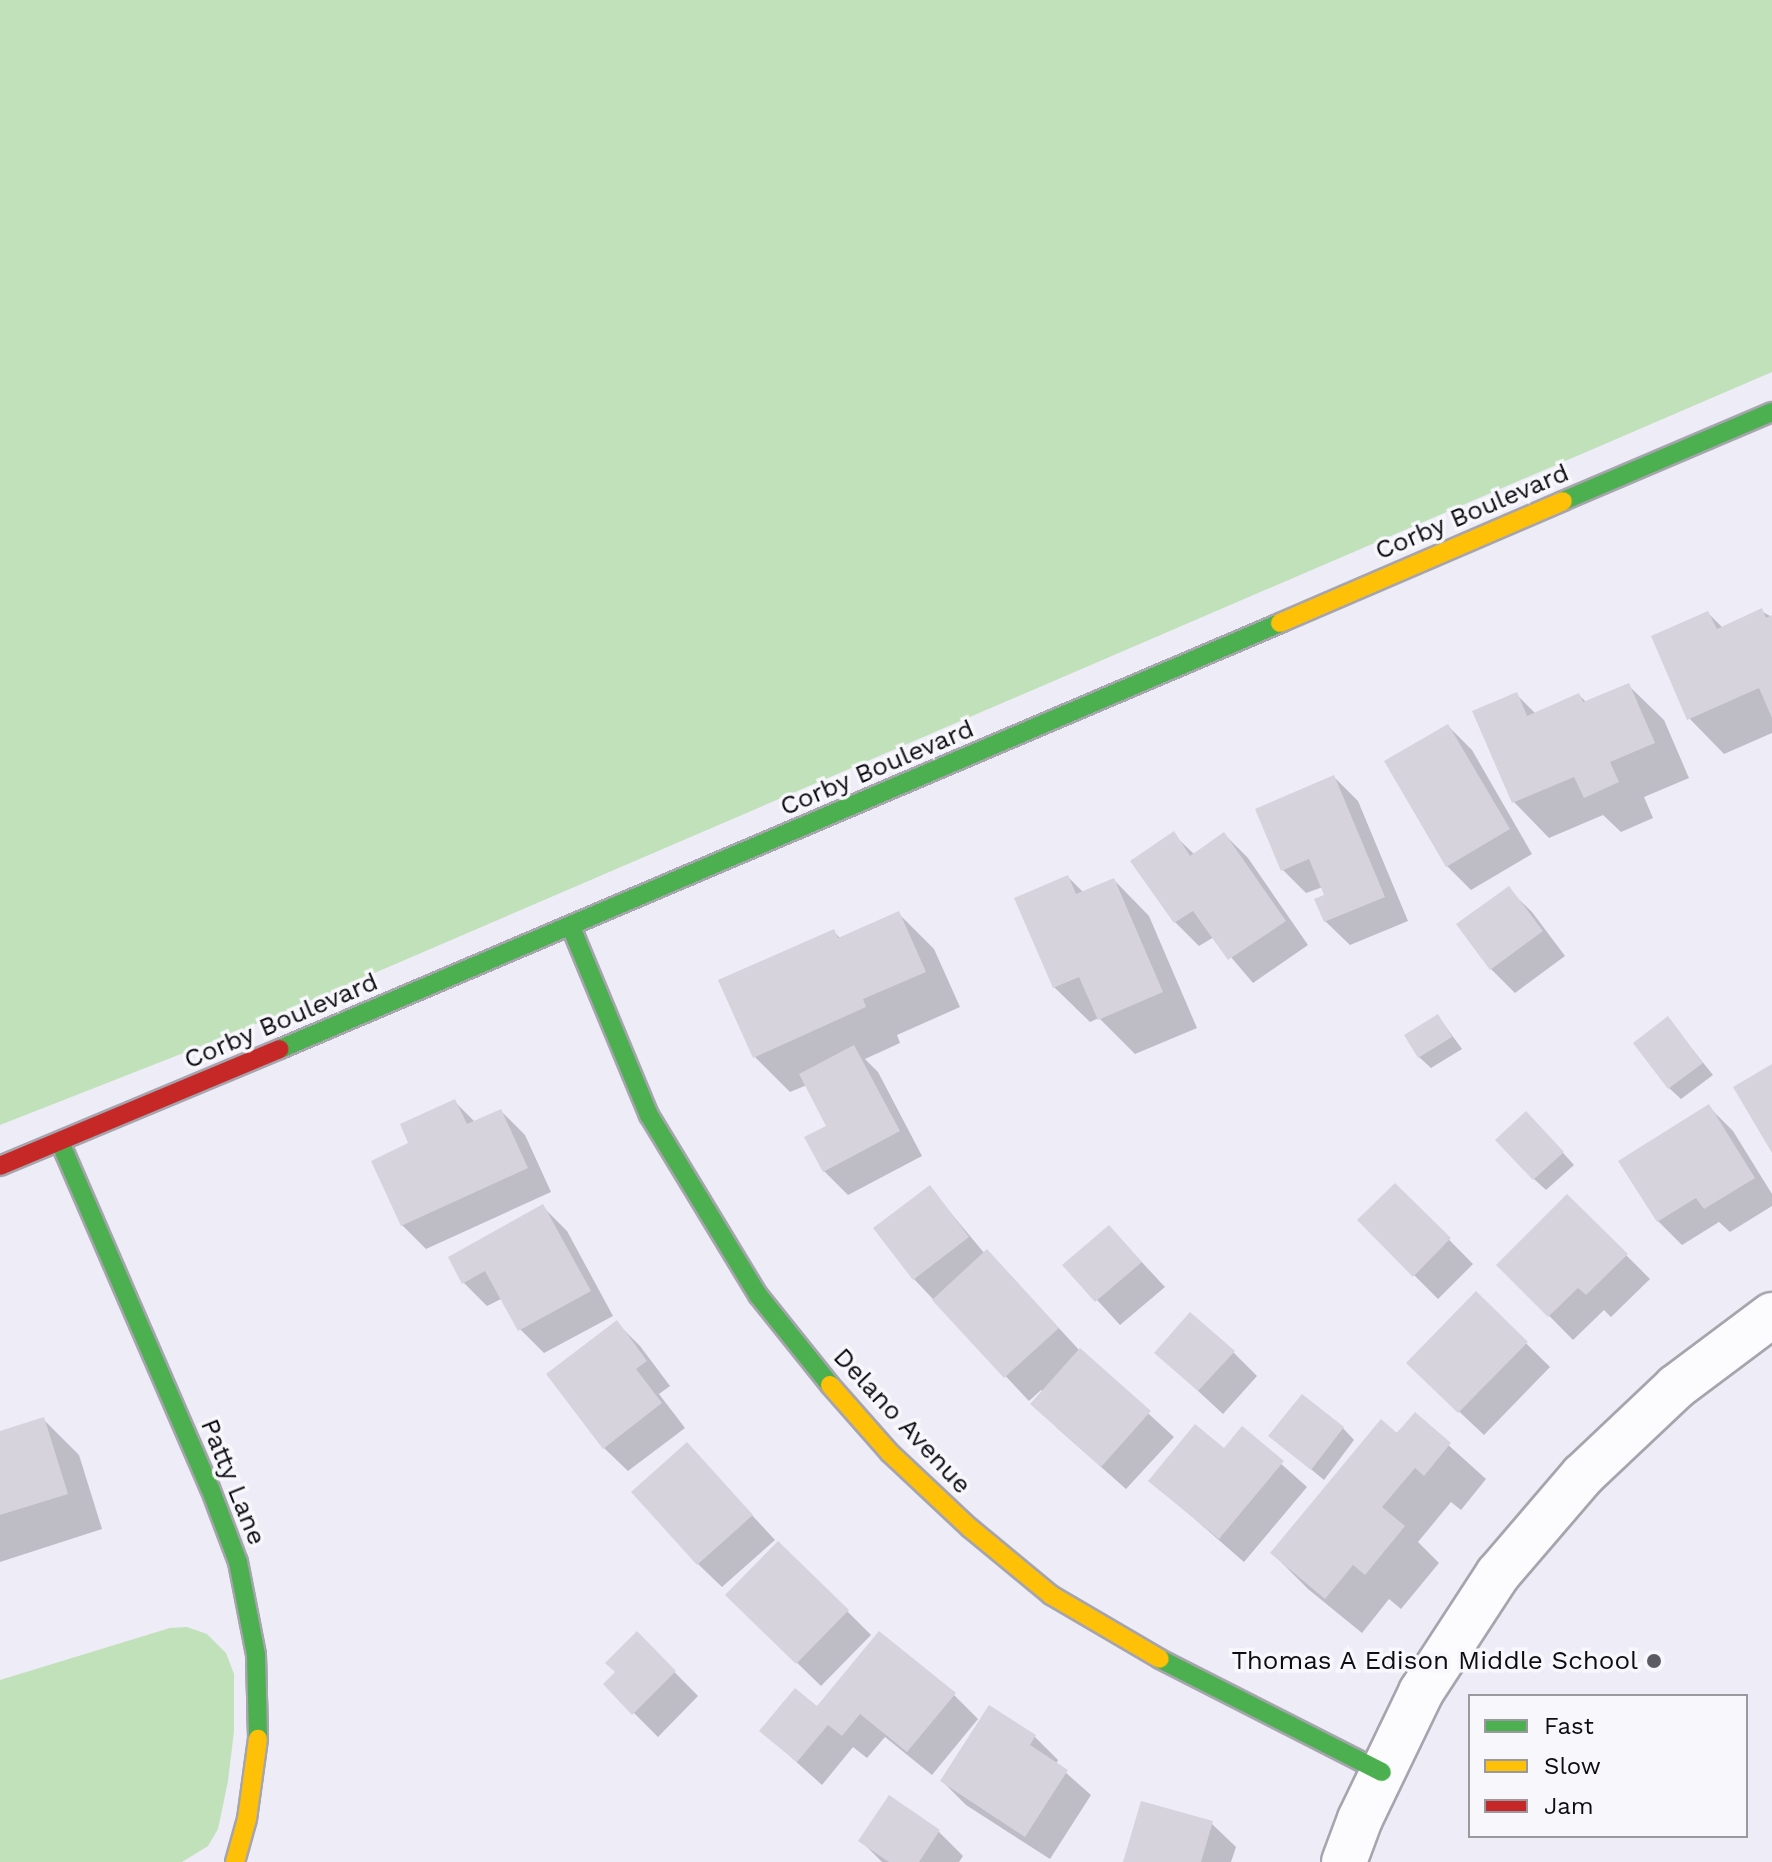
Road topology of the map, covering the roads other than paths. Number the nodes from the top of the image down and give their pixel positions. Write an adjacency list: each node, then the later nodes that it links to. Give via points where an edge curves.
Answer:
1 (1772, 412): 2 (street, Corby Boulevard)
2 (571, 927): 3 (street, Corby Boulevard); 6 (street, Delano Avenue, via 649,1115 708,1217 758,1295 890,1453 1051,1595 1143,1650)
3 (60, 1142): 4 (street, Corby Boulevard); 7 (street, Patty Lane, via 238,1562 256,1655 258,1743)
4 (0, 1166)
5 (1772, 1315): 6 (street, via 1676,1387 1583,1475 1507,1563 1421,1692)
6 (1382, 1772): 8 (street)
7 (235, 1862)
8 (1344, 1862)

